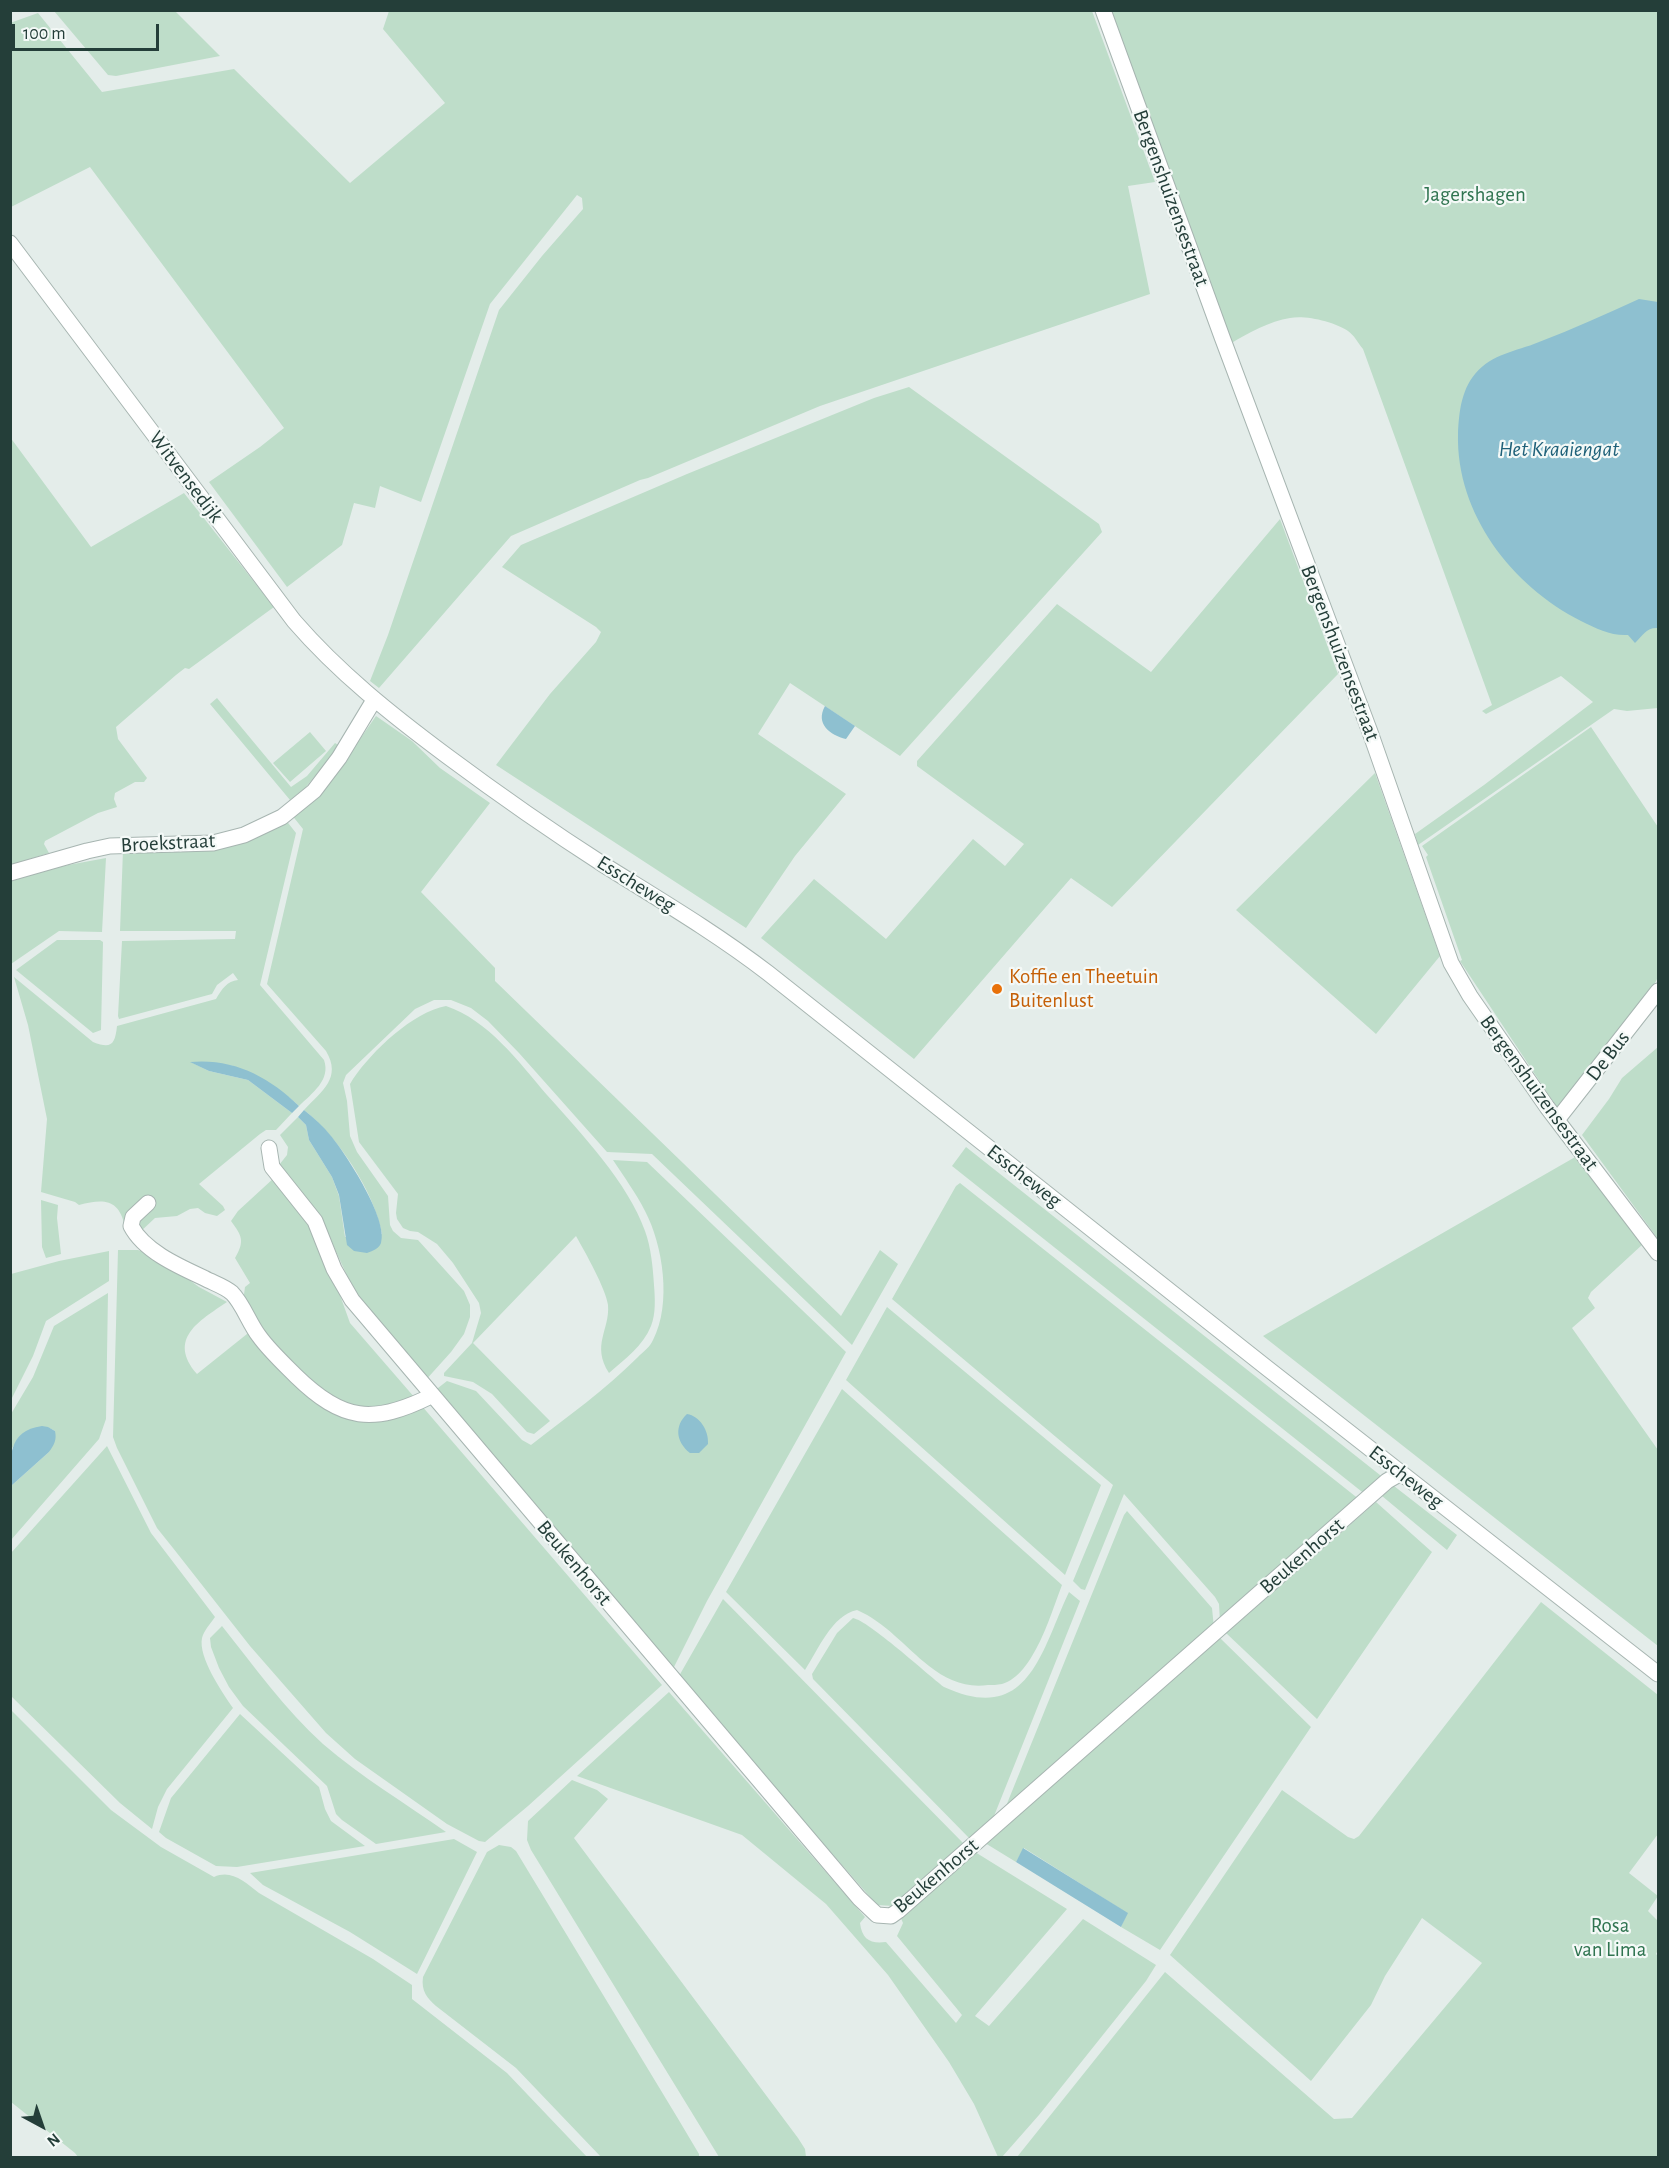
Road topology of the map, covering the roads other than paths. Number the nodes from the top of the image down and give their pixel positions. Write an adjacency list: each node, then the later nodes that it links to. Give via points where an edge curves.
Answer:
1 (1103, 10): 6 (street, Bergenshuizensestraat, via 1370,732 1451,963)
2 (10, 243): 3 (street, Witvensedijk, via 294,621)
3 (374, 700): 4 (street, Broekstraat, via 314,791 282,817 254,831 213,843 110,846); 11 (street, Esscheweg, via 507,800 746,956)
4 (10, 873)
5 (1659, 992): 6 (street, De Bus)
6 (1557, 1120): 9 (street, Bergenshuizensestraat)
7 (269, 1148): 10 (street, Beukenhorst, via 272,1167 315,1221 343,1288)
8 (148, 1203): 10 (street, via 133,1217 131,1226 136,1235 174,1263 233,1294 266,1345 322,1400 343,1411 366,1415 390,1413)
9 (1659, 1253)
10 (431, 1396): 11 (street, Beukenhorst, via 868,1909 884,1917 898,1911 1378,1489)
11 (1401, 1473): 12 (street, Esscheweg)
12 (1659, 1674)

